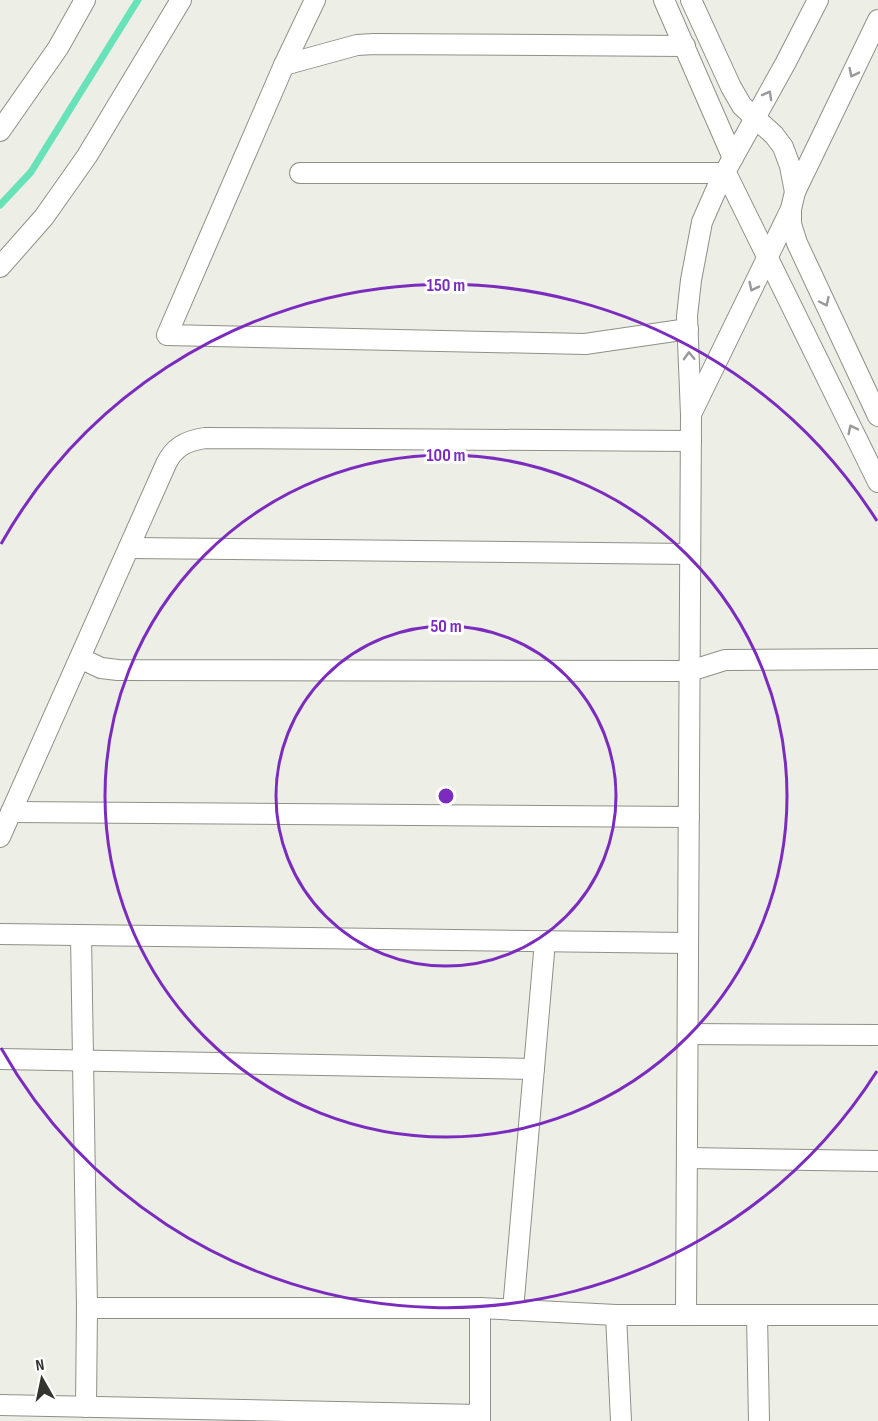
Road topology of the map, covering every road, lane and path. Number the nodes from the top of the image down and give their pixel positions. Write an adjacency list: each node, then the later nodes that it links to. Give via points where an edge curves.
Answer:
1 (85, 0): 11 (street, via 58,48)
2 (181, 0): 16 (street, via 87,156 44,217)
3 (315, 0): 9 (street)
4 (664, 0): 8 (street)
5 (691, 0): 10 (street, via 731,87)
6 (818, 0): 10 (street, one-way to 6)
7 (878, 20): 14 (street, one-way to 14)
8 (685, 46): 9 (street, via 374,44); 12 (street)
9 (284, 65): 17 (street, via 166,335 585,344)
10 (755, 119): 12 (street); 14 (street, via 783,147 790,166)
11 (0, 131)
12 (730, 165): 13 (street); 15 (street); 17 (street, via 702,222 691,280)
13 (300, 173)
14 (793, 201): 15 (street); 19 (street, one-way to 19, via 791,224 797,243)
15 (768, 256): 18 (street, one-way to 18); 21 (street, one-way to 15)
16 (0, 267)
17 (688, 329): 18 (street, one-way to 17)
18 (691, 415): 20 (street)
19 (878, 416)
20 (691, 441): 22 (street, via 190,440 170,455); 23 (street)
21 (878, 482)
22 (129, 548): 23 (street); 24 (street)
23 (690, 554): 26 (street)
24 (80, 658): 26 (street, via 101,668 118,670); 27 (street)
25 (878, 659): 26 (street, via 725,660)
26 (690, 671): 28 (street)
27 (11, 812): 28 (street); 29 (street)
28 (689, 817): 33 (street)
29 (0, 837)
30 (0, 934): 31 (street)
31 (81, 935): 32 (street); 37 (street)
32 (545, 941): 33 (street); 38 (street)
33 (688, 943): 34 (street)
34 (688, 1034): 35 (street); 39 (street)
35 (878, 1035)
36 (0, 1059): 37 (street)
37 (83, 1060): 38 (street); 41 (street)
38 (534, 1069): 43 (street)
39 (687, 1158): 40 (street); 45 (street)
40 (878, 1161)
41 (87, 1308): 42 (street); 49 (street)
42 (480, 1308): 43 (street); 50 (street)
43 (513, 1310): 44 (street)
44 (616, 1315): 45 (street); 51 (street)
45 (686, 1315): 46 (street)
46 (757, 1315): 47 (street); 52 (street)
47 (878, 1315)
48 (0, 1405): 49 (street)
49 (86, 1407): 50 (street)
50 (480, 1418)
51 (621, 1421)
52 (759, 1421)

